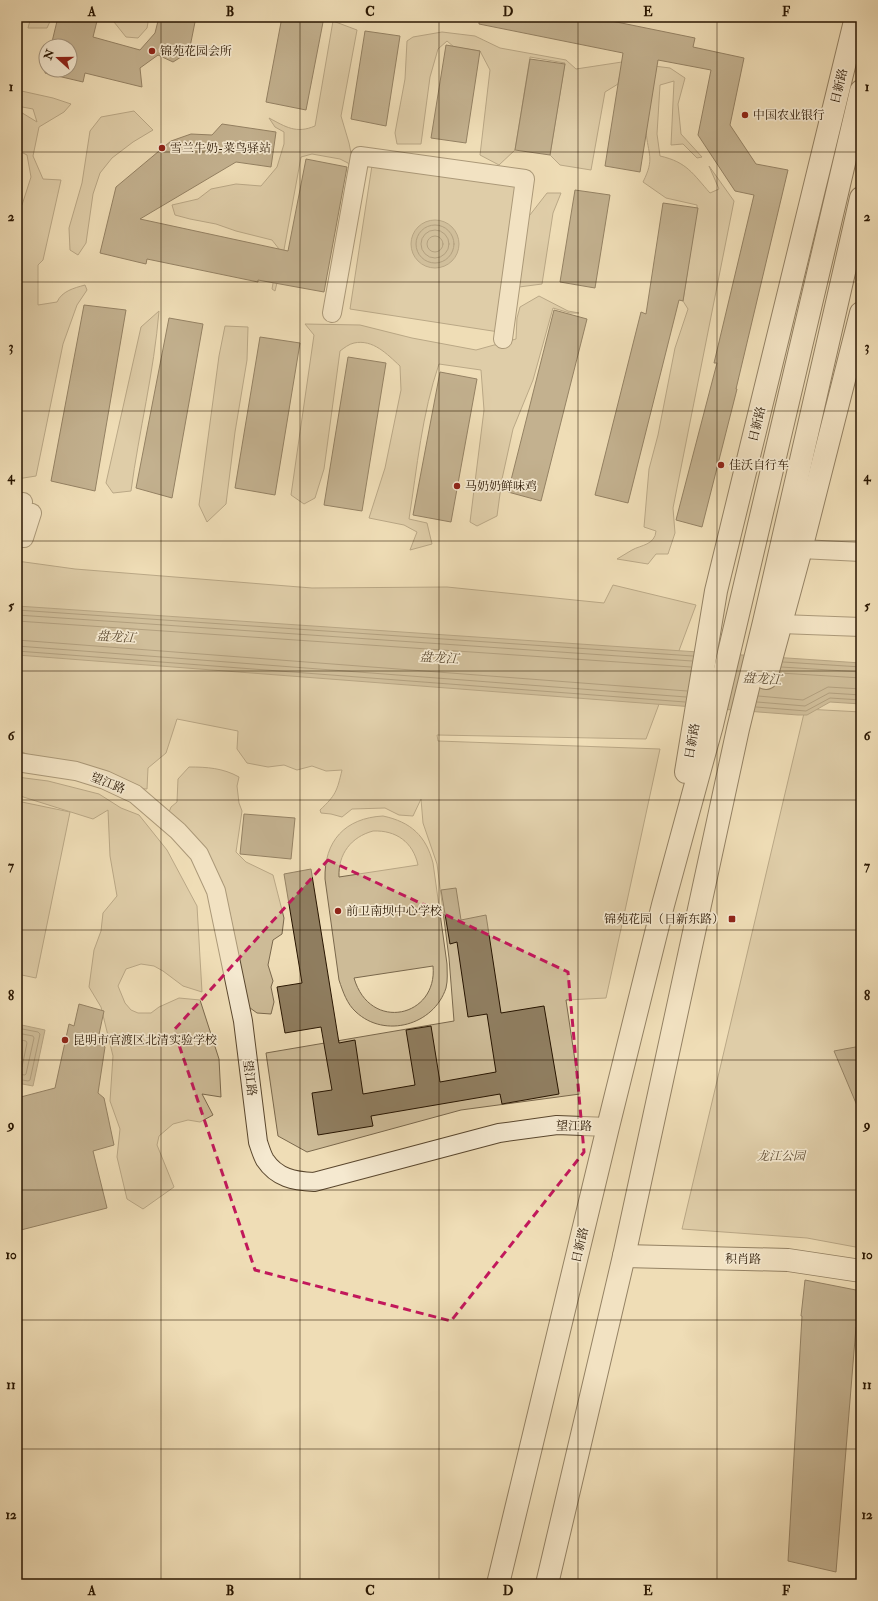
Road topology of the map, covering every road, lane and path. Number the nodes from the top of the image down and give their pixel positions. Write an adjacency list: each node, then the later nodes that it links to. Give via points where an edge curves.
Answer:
1 (856, 17): 13 (main road, 日新路, via 716,591)
2 (861, 91): 13 (main road, 日新路, via 748,575 737,619)
3 (861, 198): 11 (main road, via 773,582)
4 (332, 313): 6 (street, via 360,156 525,179)
5 (861, 313): 9 (main road)
6 (503, 339)
7 (23, 502): 8 (street, via 20,511 32,513 24,538)
8 (17, 537)
9 (801, 549): 10 (street); 11 (main road)
10 (861, 552)
11 (773, 623): 12 (street); 16 (main road, via 688,962)
12 (861, 627)
13 (704, 722): 15 (main road, 日新路, via 663,905)
14 (17, 762): 15 (street, 望江路, via 76,771 105,780 135,794 178,831 199,854 218,898 243,1021 258,1142 264,1160 279,1174 295,1181 314,1182 499,1133 557,1125)
15 (608, 1127): 18 (main road, 日新路)
16 (624, 1256): 17 (main road, 积肖路, via 788,1260); 21 (main road)
17 (861, 1271)
18 (503, 1560): 19 (main road, 日新路); 20 (main road)
19 (498, 1584)
20 (503, 1584)
21 (547, 1584)

